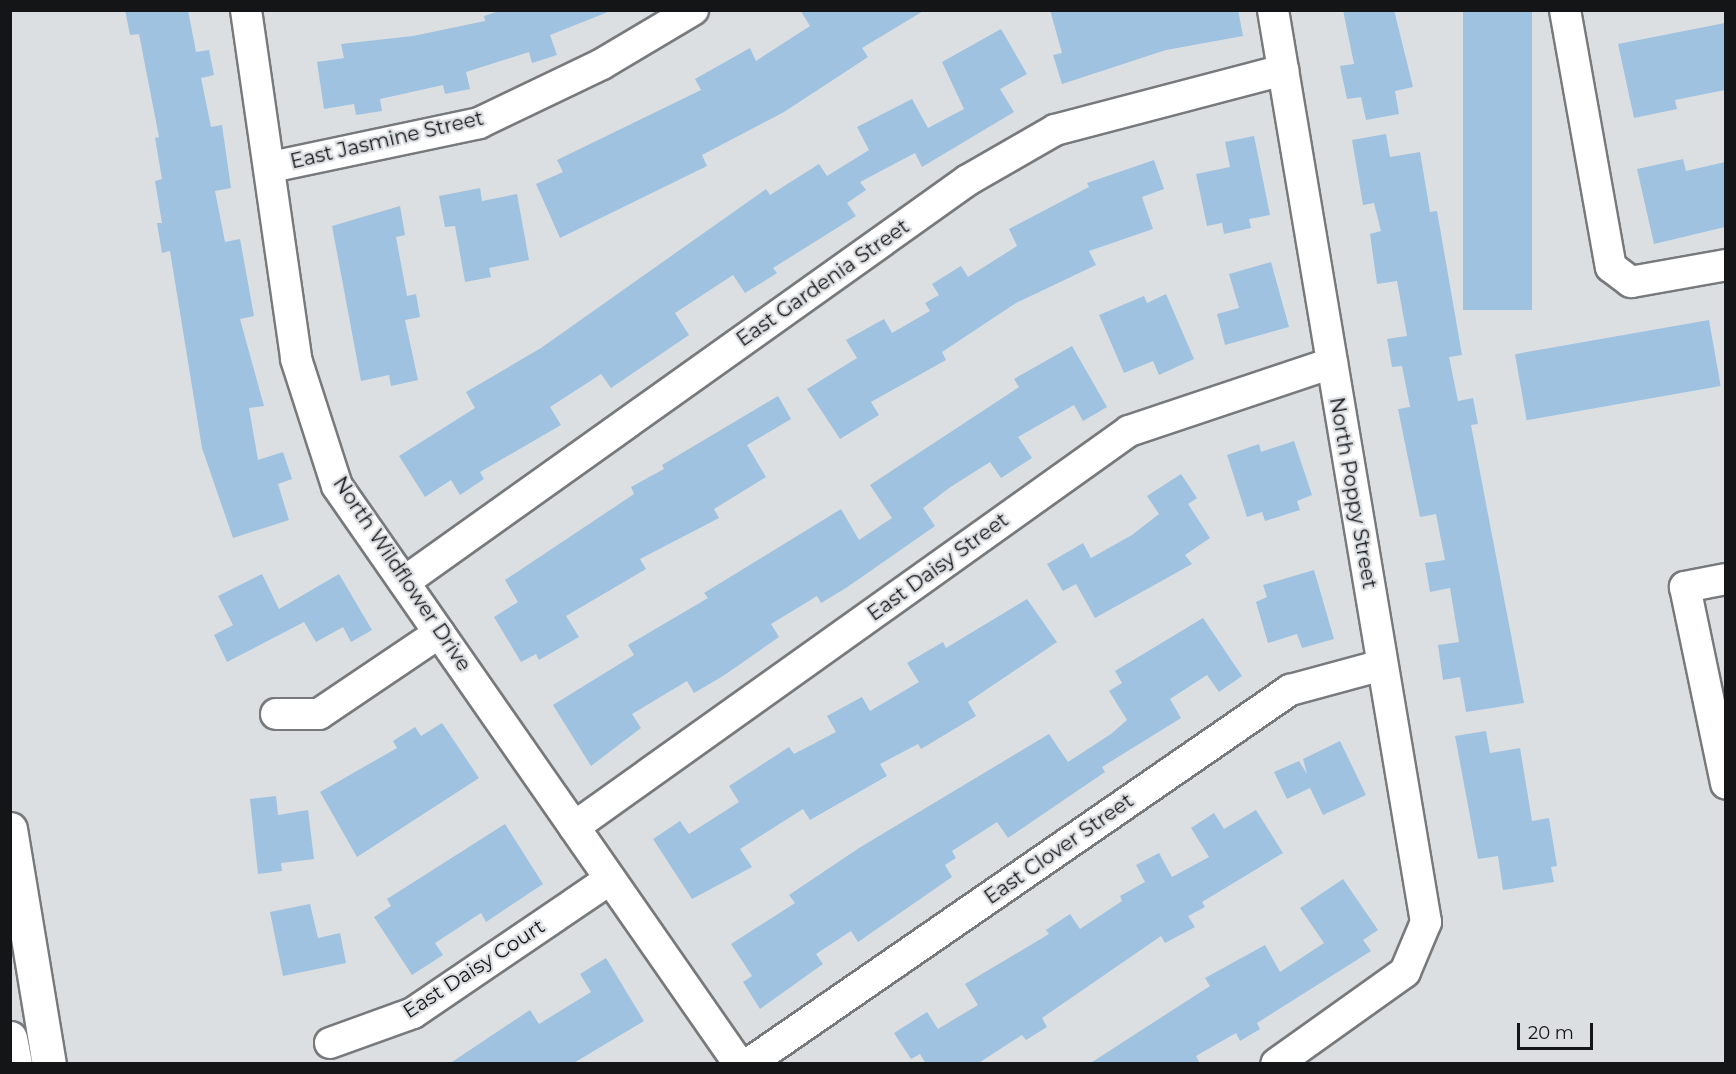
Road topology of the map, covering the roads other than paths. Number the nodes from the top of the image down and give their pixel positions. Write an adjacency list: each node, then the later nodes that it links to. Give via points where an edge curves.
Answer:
1 (246, 10): 6 (street, North Wildflower Drive)
2 (693, 10): 6 (street, East Jasmine Street, via 602,64 479,123)
3 (1273, 10): 5 (street, North Poppy Street)
4 (1565, 10): 7 (street, via 1611,267 1631,282)
5 (1283, 70): 8 (street, North Poppy Street); 10 (street, East Gardenia Street, via 1055,130 968,180)
6 (271, 167): 10 (street, North Wildflower Drive, via 296,358 338,486)
7 (1725, 265)
8 (1332, 363): 12 (street, North Poppy Street); 15 (street, East Daisy Street, via 1129,431)
9 (1725, 579): 14 (street, via 1685,586)
10 (404, 582): 11 (street, North Wildflower Drive)
11 (439, 633): 13 (street, via 320,714); 15 (street, North Wildflower Drive)
12 (1382, 665): 23 (street, East Clover Street, via 1290,690); 24 (street, North Poppy Street, via 1426,922 1405,972)
13 (276, 714)
14 (1725, 784)
15 (574, 827): 17 (street, North Wildflower Drive)
16 (10, 829): 21 (street)
17 (610, 879): 19 (street, East Daisy Court, via 413,1013); 22 (street, North Wildflower Drive)
18 (10, 1038): 20 (street)
19 (330, 1043)
20 (15, 1064)
21 (49, 1064)
22 (739, 1064)
23 (748, 1064)
24 (1276, 1064)

